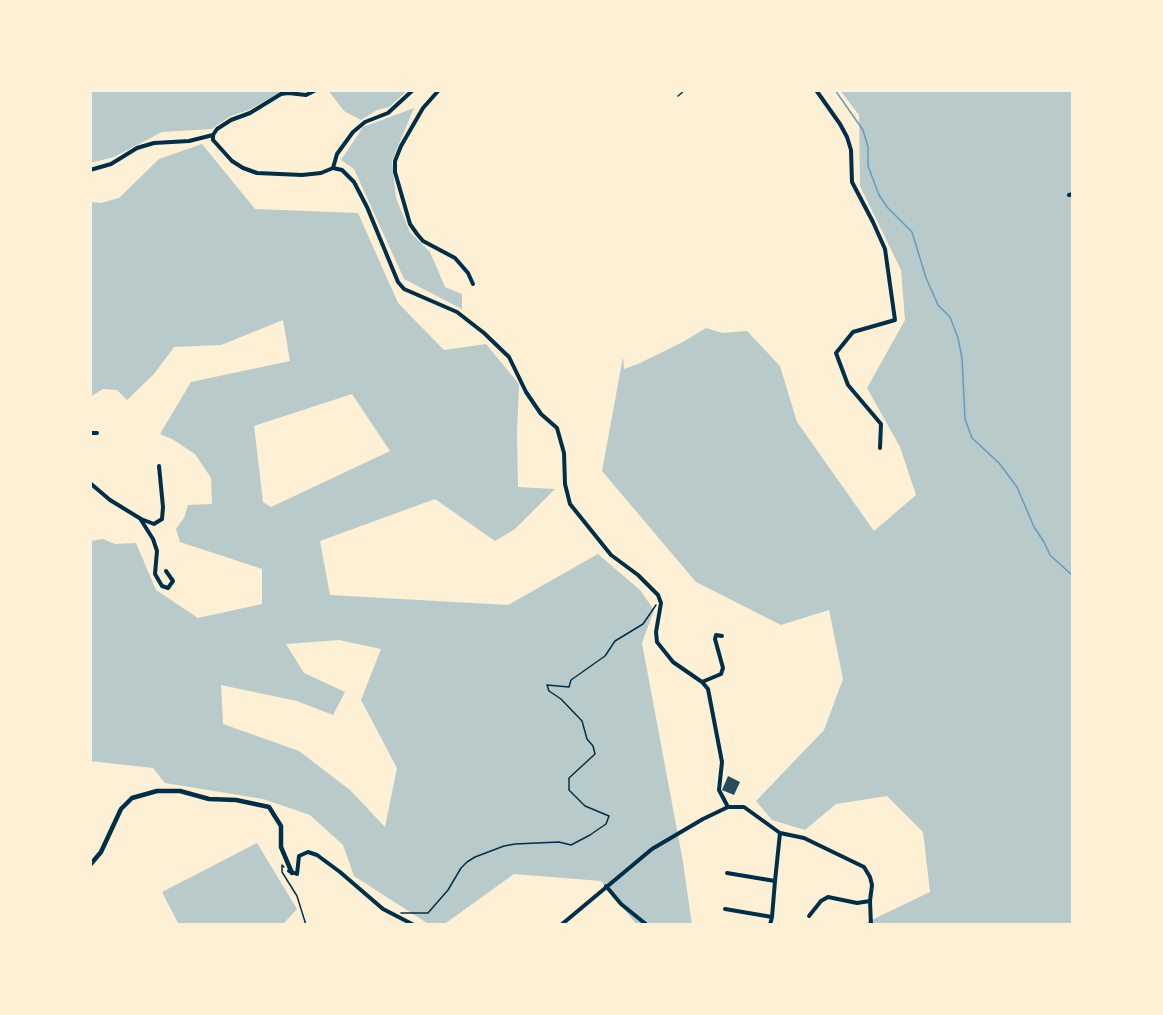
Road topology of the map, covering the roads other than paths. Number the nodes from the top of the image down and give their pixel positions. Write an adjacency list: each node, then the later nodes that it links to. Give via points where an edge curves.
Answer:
1 (316, 90): 7 (street, via 306,95 281,94 231,120)
2 (413, 90): 8 (street, via 388,113 365,122 353,132 337,154)
3 (440, 90): 10 (street, via 423,108 401,146 395,172 410,224 423,241 455,258)
4 (685, 90): 6 (lane)
5 (816, 90): 13 (street, via 847,137 852,182 885,249 895,320 853,332 836,353 848,385 881,424)
6 (678, 96)
7 (213, 135): 8 (street, via 232,161 249,170 302,175); 9 (street, via 154,143)
8 (333, 168): 19 (street, via 346,174 358,189 398,282 457,312 509,357 526,392 557,428 570,504 611,555 652,588 660,599 657,642 672,662)
9 (90, 170)
10 (473, 284)
11 (90, 433): 12 (street)
12 (97, 433)
13 (880, 447)
14 (159, 466): 16 (street, via 162,519 154,524)
15 (90, 483): 16 (street)
16 (141, 519): 17 (street, via 157,551 155,574 162,586 168,588 173,581)
17 (166, 571)
18 (722, 636): 19 (street, via 716,635 715,639 721,674)
19 (702, 682): 20 (street, via 708,689 722,762 719,789)
20 (728, 807): 21 (street, via 744,807); 26 (street, via 652,849)
21 (780, 833): 25 (street); 27 (street, via 804,838 864,867 872,885)
22 (90, 866): 23 (street, via 121,809 132,798 158,791 180,791 269,807 281,826 281,847)
23 (290, 872): 31 (street, via 297,874 299,856 308,852 317,855 383,909)
24 (726, 873): 25 (street)
25 (775, 881): 30 (street)
26 (606, 886): 32 (street); 33 (street)
27 (870, 901): 29 (street, via 857,903 828,897); 35 (street)
28 (725, 909): 30 (street)
29 (809, 916)
30 (772, 917): 34 (street)
31 (414, 925)
32 (561, 925)
33 (647, 925)
34 (770, 925)
35 (871, 925)

